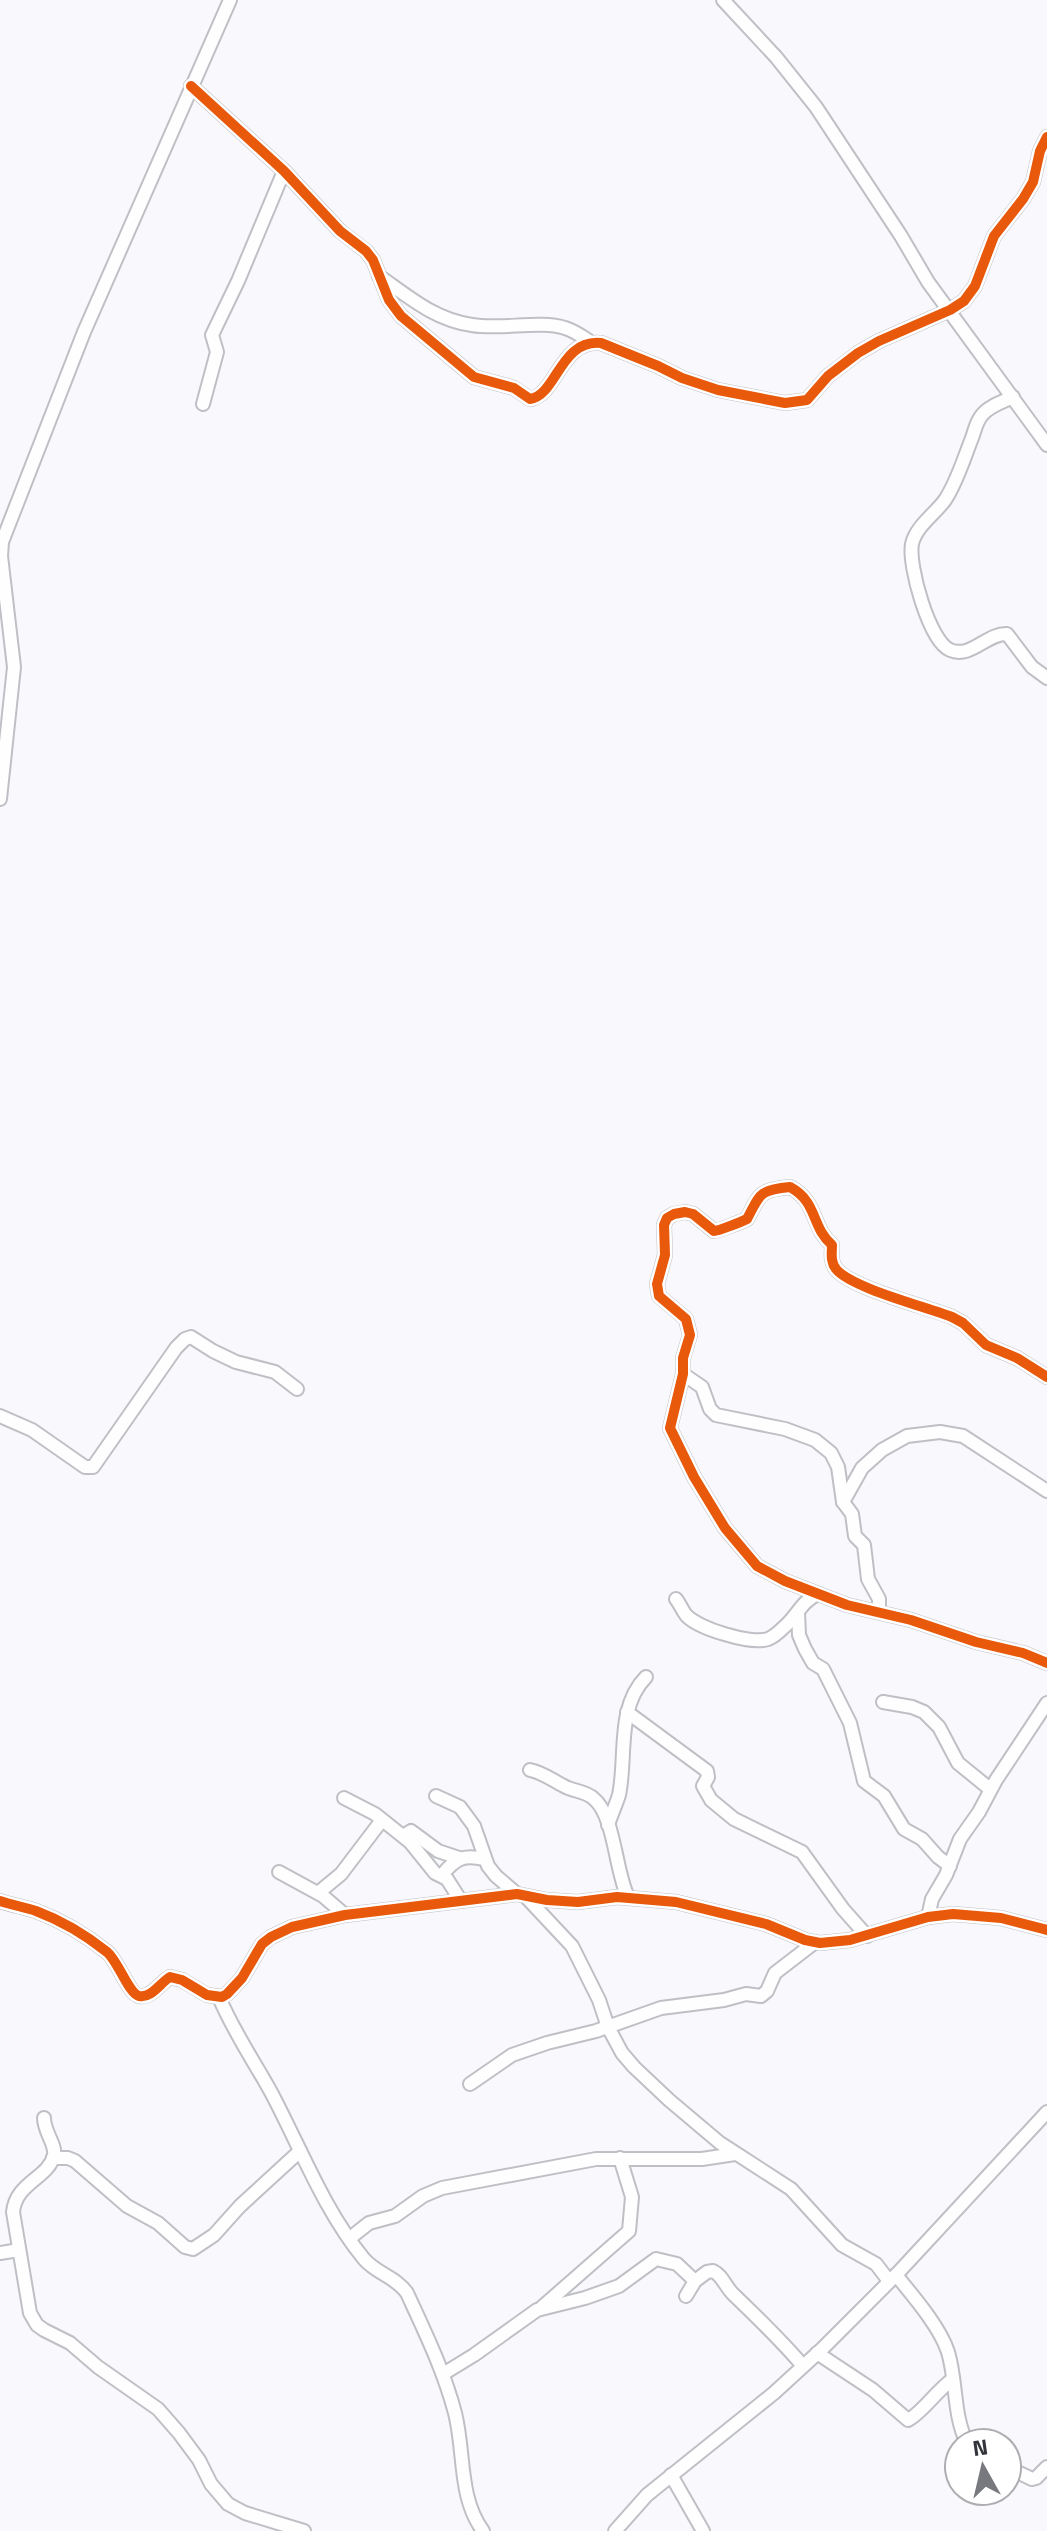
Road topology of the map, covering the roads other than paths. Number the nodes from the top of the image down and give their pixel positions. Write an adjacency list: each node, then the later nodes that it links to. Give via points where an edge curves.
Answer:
1 (230, 0): 3 (street)
2 (723, 0): 7 (street, via 816,107)
3 (191, 86): 5 (street); 13 (street, via 84,332 2,542 14,667)
4 (1047, 137): 7 (street, via 1033,182 994,236 975,286)
5 (284, 171): 6 (street, via 366,251); 10 (street, via 212,335 217,352)
6 (379, 276): 8 (street, via 420,307 456,321 561,326); 8 (street, via 395,309 465,371 530,399 545,391 573,354)
7 (950, 310): 8 (street, via 858,353 807,400 796,403 696,383); 9 (street)
8 (592, 343)
9 (1013, 397): 11 (street); 12 (street, via 984,412 976,424 945,499 915,535 912,560 921,599 946,648 964,651 1007,634)
10 (203, 404)
11 (1047, 445)
12 (1047, 678)
13 (0, 799)
14 (683, 1374): 15 (street, via 689,1326 657,1290 667,1218 685,1212 720,1231 747,1219 764,1192 790,1187 813,1209 842,1275 952,1317 986,1345); 19 (street, via 702,1387 716,1415 815,1440 838,1467); 20 (street, via 670,1428 710,1505 757,1566)
15 (1047, 1377)
16 (297, 1389): 17 (street, via 275,1372 236,1362 191,1337 176,1348 93,1467)
17 (0, 1416)
18 (1047, 1491): 19 (street, via 963,1436 940,1432 907,1436 882,1450 862,1468)
19 (843, 1502): 22 (street, via 852,1514 855,1536 864,1545)
20 (818, 1594): 22 (street); 23 (street)
21 (676, 1599): 23 (street, via 689,1618 738,1637 767,1639)
22 (879, 1611): 24 (street)
23 (798, 1613): 38 (street, via 805,1649 823,1669 850,1723 864,1781 884,1796 904,1829)
24 (1047, 1663)
25 (646, 1677): 28 (street, via 633,1692)
26 (883, 1702): 30 (street, via 924,1712 944,1734 958,1763)
27 (1047, 1703): 30 (street)
28 (627, 1712): 34 (street, via 619,1791); 49 (street, via 707,1771 704,1790 734,1819 802,1852)
29 (530, 1770): 34 (street, via 593,1798)
30 (990, 1789): 38 (street)
31 (436, 1796): 37 (street, via 467,1816)
32 (344, 1798): 33 (street)
33 (382, 1820): 35 (street); 41 (street, via 341,1874)
34 (608, 1825): 43 (street)
35 (403, 1836): 36 (street, via 411,1831 438,1851); 40 (street)
36 (459, 1858): 37 (street); 40 (street)
37 (484, 1859): 42 (street)
38 (950, 1866): 47 (street)
39 (279, 1872): 41 (street)
40 (442, 1875): 45 (street)
41 (318, 1893): 46 (street)
42 (521, 1895): 43 (street, via 578,1902); 45 (street); 52 (street, via 572,1946)
43 (628, 1897): 50 (street, via 676,1902 766,1924)
44 (0, 1901): 51 (street, via 36,1911 108,1952 137,1996 150,1994 174,1977)
45 (461, 1901): 46 (street)
46 (345, 1915): 51 (street, via 271,1937 234,1988)
47 (928, 1917): 48 (street, via 1001,1918); 49 (street)
48 (1047, 1930)
49 (867, 1936): 50 (street)
50 (814, 1943): 52 (street, via 775,1973 761,1996 675,2005)
51 (219, 1997): 56 (street)
52 (608, 2027): 53 (street, via 512,2055); 57 (street, via 634,2067)
53 (470, 2084)
54 (44, 2118): 58 (street)
55 (1045, 2118): 63 (street)
56 (300, 2151): 58 (street, via 193,2249 127,2206 75,2161); 60 (street)
57 (735, 2154): 59 (street); 63 (street, via 791,2189 842,2245)
58 (53, 2158): 61 (street, via 16,2198)
59 (620, 2158): 60 (street, via 442,2188 395,2216 369,2223); 66 (street, via 632,2197 629,2231)
60 (350, 2238): 69 (street, via 374,2268 407,2293)
61 (19, 2250): 62 (street); 75 (street, via 30,2313 37,2325 70,2343 158,2409 228,2504)
62 (0, 2253)
63 (893, 2278): 67 (street); 70 (street, via 928,2316 948,2353)
64 (695, 2281): 65 (street); 66 (street, via 673,2262 656,2259 619,2286); 68 (street, via 707,2272 718,2272)
65 (686, 2296)
66 (541, 2308): 69 (street)
67 (817, 2353): 68 (street); 70 (street, via 908,2420)
68 (803, 2366): 73 (street)
69 (443, 2374): 76 (street, via 460,2434 467,2496)
70 (953, 2379): 71 (street)
71 (961, 2427)
72 (1047, 2467): 74 (street, via 1036,2478)
73 (671, 2475): 77 (street); 78 (street)
74 (1023, 2475)
75 (304, 2531)
76 (483, 2531)
77 (615, 2531)
78 (703, 2531)

